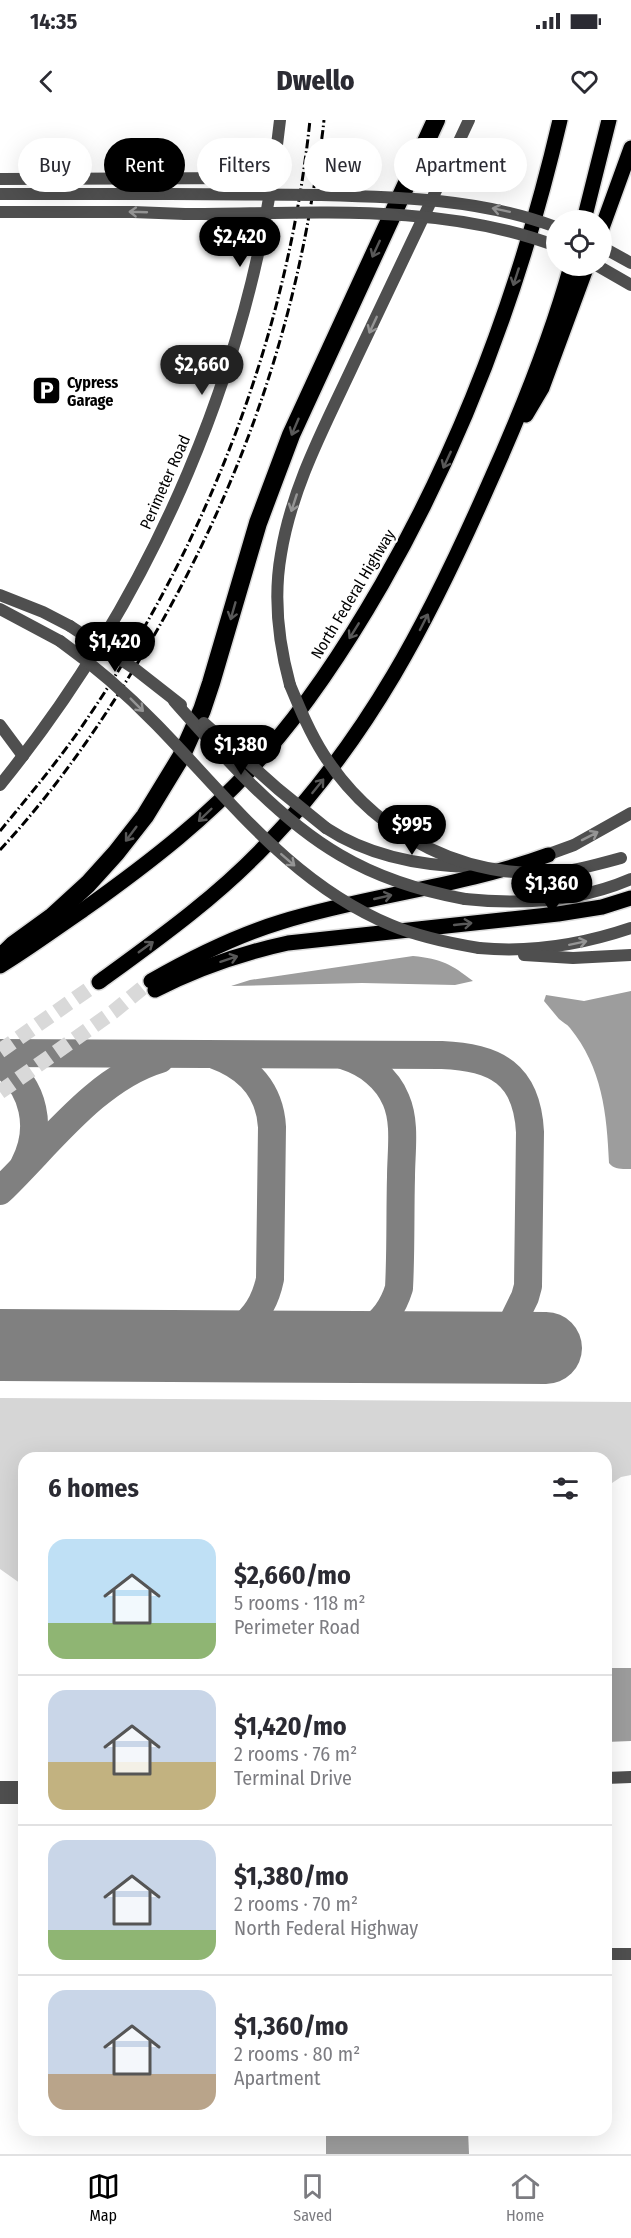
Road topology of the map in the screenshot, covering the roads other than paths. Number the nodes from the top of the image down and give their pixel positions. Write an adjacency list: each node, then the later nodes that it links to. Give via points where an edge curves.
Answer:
1 (280, 120): 6 (street, Perimeter Road)
2 (436, 120): 38 (highway, one-way to 38, via 291,435 258,523 212,683 180,757 145,816 116,853 66,904)
3 (469, 120): 32 (street, one-way to 32, bridge, via 316,446 295,500 280,556 276,596 280,648 306,723 336,772 377,815 416,841 457,861 507,872 567,871)
4 (560, 120): 39 (main road, North Federal Highway, one-way to 39, via 533,226 468,411 414,527 355,630 270,747 192,828 129,877)
5 (609, 120): 12 (main road)
6 (278, 138)
7 (631, 148): 13 (main road)
8 (197, 178): 9 (street)
9 (0, 179)
10 (270, 192): 28 (street, Perimeter Road, via 235,343 210,419 177,499 142,571 101,641)
11 (0, 194): 15 (street, one-way to 11, bridge, via 476,205 412,198)
12 (586, 210)
13 (609, 210)
14 (0, 212): 16 (street, one-way to 14, bridge, via 502,229 432,217)
15 (546, 224)
16 (546, 243)
17 (612, 253): 18 (street)
18 (631, 263)
19 (612, 273): 22 (street)
20 (568, 276): 23 (main road)
21 (583, 276): 23 (main road, via 542,388)
22 (631, 285)
23 (500, 459): 40 (main road, one-way to 23, via 235,876 301,807 340,759 384,693 422,625)
24 (0, 595): 26 (street, bridge, via 70,626 135,669)
25 (0, 609): 36 (street, one-way to 36, bridge, via 60,641 126,694 238,813 302,872 346,902 391,925 436,939)
26 (174, 701): 31 (street, bridge, via 340,837 379,853 425,864 501,866); 33 (street, bridge, via 271,802 320,843 397,882 465,899 506,902 555,900 596,892)
27 (0, 725): 28 (street)
28 (23, 756): 29 (street, Perimeter Road)
29 (0, 784)
30 (631, 813): 31 (street, one-way to 30)
31 (548, 855): 34 (main road, via 499,871 281,922 216,947 153,985 288,944 558,914)
32 (626, 856)
33 (631, 879)
34 (631, 898)
35 (631, 928): 36 (street, one-way to 35, via 574,945)
36 (499, 950): 37 (street, via 546,958)
37 (631, 955)
38 (0, 958)
39 (0, 966)
40 (99, 982)
41 (631, 1777): 42 (street)
42 (612, 1778)
43 (0, 1787): 44 (street)
44 (18, 1787)
45 (0, 1798): 46 (street)
46 (18, 1798)
47 (612, 1954): 48 (street)
48 (631, 1954)

